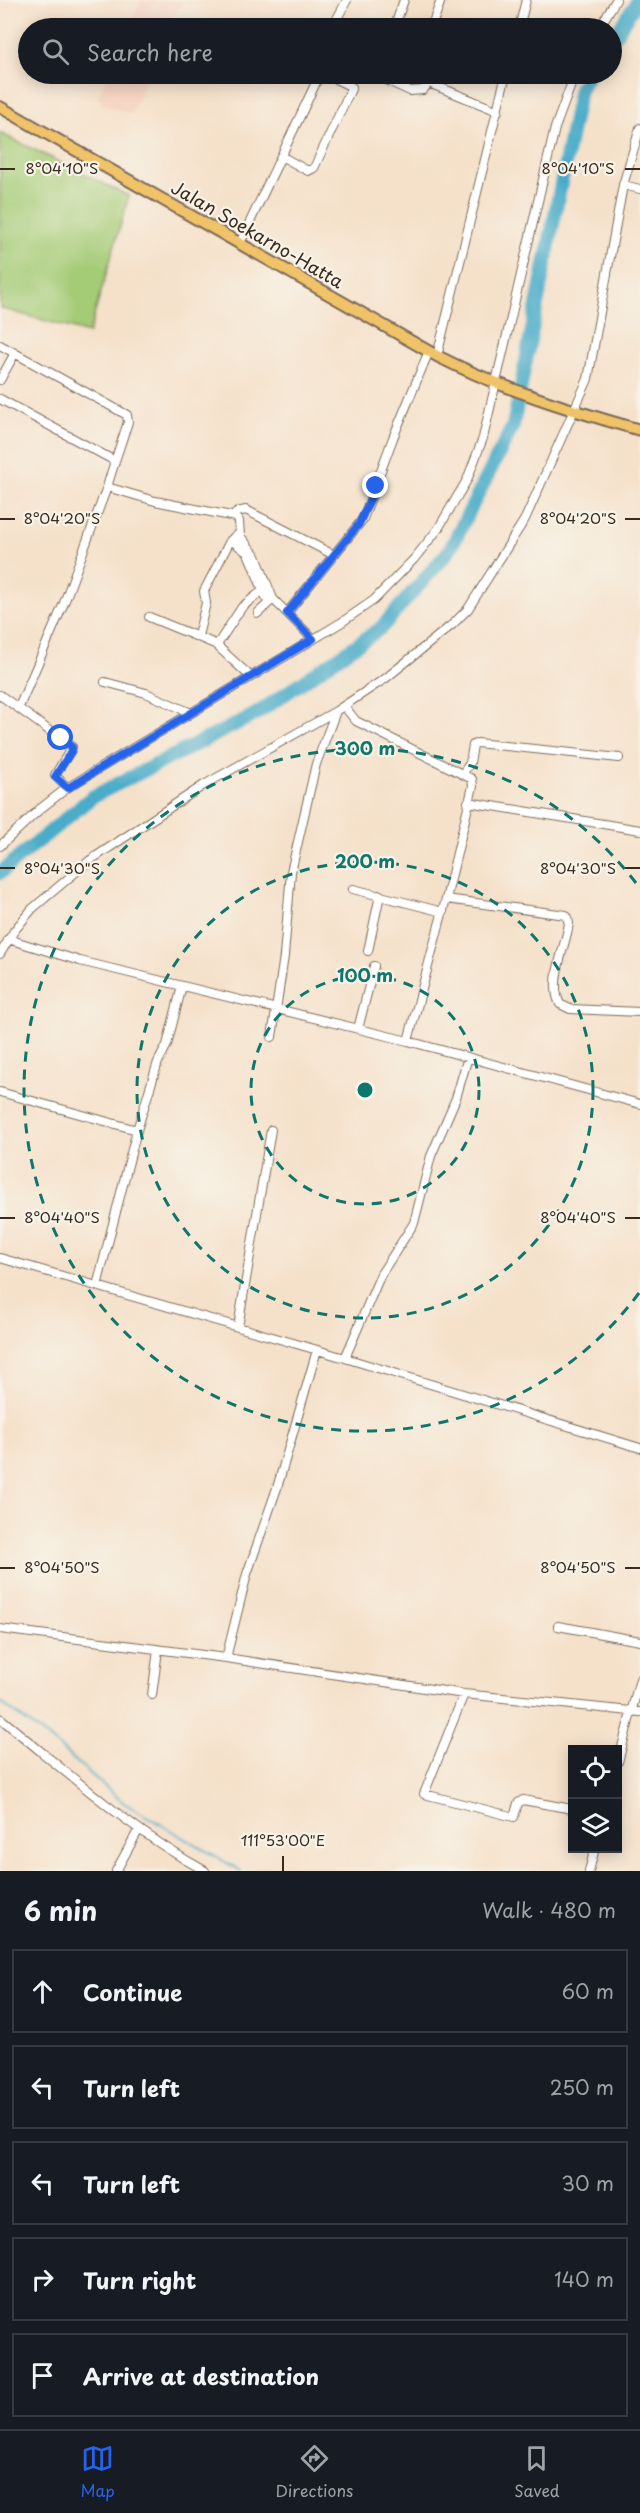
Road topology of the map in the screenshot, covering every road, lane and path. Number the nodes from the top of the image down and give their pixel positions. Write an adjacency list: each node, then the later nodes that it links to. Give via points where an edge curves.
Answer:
1 (347, 0): 6 (street)
2 (404, 0): 7 (street)
3 (441, 0): 8 (street)
4 (526, 0): 9 (street)
5 (616, 0): 10 (street)
6 (337, 18)
7 (398, 18)
8 (434, 18)
9 (522, 18)
10 (604, 18)
11 (315, 84): 21 (street)
12 (346, 84): 21 (street, via 352,87 314,168 308,171)
13 (396, 84): 14 (street, via 414,92)
14 (428, 84)
15 (431, 84): 19 (street)
16 (504, 84): 19 (street)
17 (571, 84): 29 (street, via 555,128)
18 (0, 107): 24 (highway, Jalan Soekarno-Hatta)
19 (498, 111): 27 (street)
20 (640, 128): 22 (street)
21 (281, 156): 24 (street)
22 (623, 185): 23 (street); 31 (street, via 593,361)
23 (640, 189)
24 (240, 243): 27 (highway, Jalan Soekarno-Hatta)
25 (0, 345): 26 (street)
26 (15, 353): 28 (street); 33 (street, via 127,415)
27 (433, 354): 29 (highway, Jalan Soekarno-Hatta); 38 (street, via 393,438 366,511)
28 (0, 380)
29 (499, 385): 31 (highway, Jalan Soekarno-Hatta); 45 (street, via 475,463 429,542 374,600)
30 (0, 399): 33 (street)
31 (573, 411): 32 (highway, Jalan Soekarno-Hatta); 51 (street, via 525,519 468,609 395,672)
32 (640, 430)
33 (115, 461): 34 (street)
34 (107, 487): 35 (street); 50 (street, via 64,603)
35 (234, 516): 36 (street, via 239,521); 38 (street, via 246,510)
36 (240, 536): 37 (street); 39 (street, via 256,556)
37 (231, 540): 39 (street, via 248,553); 44 (street, via 204,591 206,603)
38 (334, 555): 42 (street)
39 (264, 588): 40 (street); 46 (street, via 242,607)
40 (271, 600): 41 (street); 42 (street)
41 (258, 613)
42 (287, 613): 45 (street)
43 (149, 617): 44 (street)
44 (198, 636): 46 (street)
45 (313, 639): 47 (street)
46 (217, 645): 47 (street)
47 (251, 677): 52 (street)
48 (105, 682): 52 (street, via 146,693)
49 (0, 695): 50 (street)
50 (19, 706): 55 (street, via 72,747 55,775)
51 (340, 708): 54 (street, via 356,721); 63 (street, via 204,785 102,851 32,909); 68 (street, via 316,764 303,815 291,872)
52 (191, 713): 55 (street)
53 (619, 758): 54 (street, via 477,743)
54 (463, 773): 56 (street, via 473,781)
55 (68, 788): 58 (street)
56 (468, 802): 57 (street); 61 (street)
57 (640, 830)
58 (0, 846)
59 (353, 889): 60 (street)
60 (380, 896): 62 (street); 64 (street)
61 (446, 899): 62 (street); 69 (street, via 564,914 569,923 558,970 560,1004)
62 (442, 912): 72 (street)
63 (9, 939): 65 (street); 67 (street)
64 (368, 951)
65 (0, 954)
66 (374, 966): 70 (street)
67 (182, 986): 68 (street); 76 (street)
68 (276, 1008): 70 (street); 71 (street)
69 (640, 1012)
70 (358, 1029): 72 (street)
71 (272, 1037)
72 (408, 1041): 73 (street)
73 (468, 1057): 75 (street); 82 (street, via 428,1166 414,1223 381,1274)
74 (0, 1092): 76 (street)
75 (640, 1104)
76 (137, 1130): 79 (street)
77 (271, 1130): 80 (street)
78 (0, 1258): 79 (street)
79 (97, 1286): 80 (street)
80 (238, 1327): 81 (street)
81 (318, 1350): 82 (street); 88 (street, via 278,1488 247,1574)
82 (345, 1358): 83 (street)
83 (640, 1448)
84 (558, 1626): 86 (street)
85 (0, 1629): 87 (street)
86 (640, 1641)
87 (158, 1650): 88 (street); 91 (street)
88 (226, 1658): 90 (street)
89 (640, 1679): 92 (street)
90 (464, 1694): 92 (street); 96 (street, via 424,1794 514,1817 520,1801)
91 (152, 1695)
92 (630, 1712): 93 (street); 95 (street)
93 (640, 1712)
94 (0, 1718): 97 (street)
95 (622, 1745)
96 (568, 1808)
97 (139, 1830): 99 (street); 100 (street)
98 (594, 1853): 101 (street)
99 (116, 1871)
100 (205, 1871)
101 (589, 1871)

